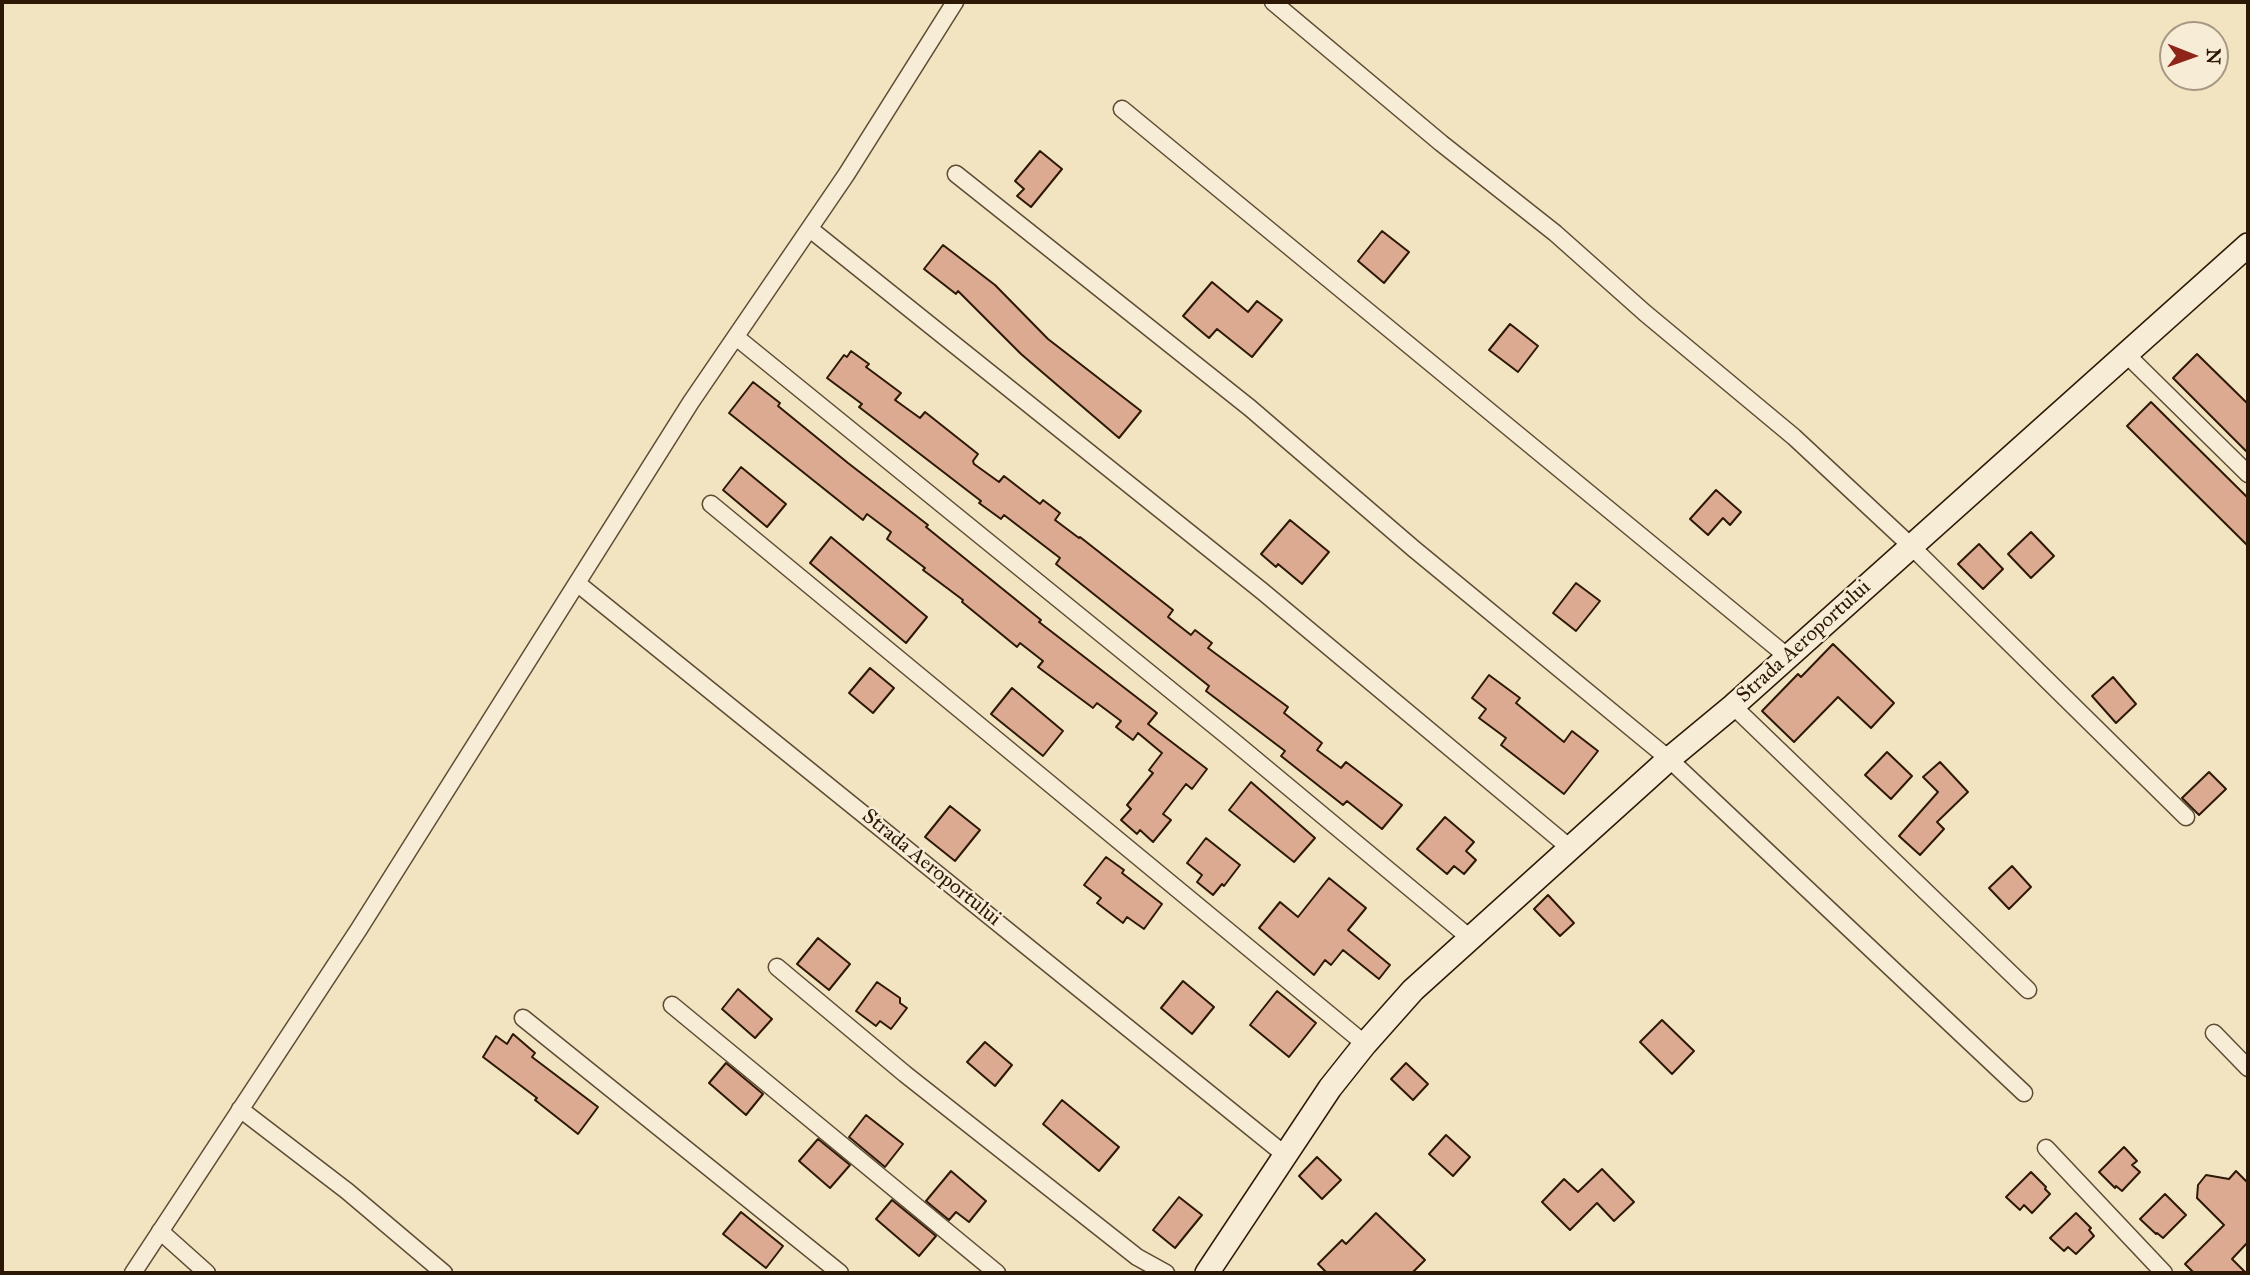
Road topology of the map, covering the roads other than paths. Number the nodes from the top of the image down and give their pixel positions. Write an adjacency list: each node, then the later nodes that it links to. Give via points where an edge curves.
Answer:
1 (955, 2): 5 (street)
2 (1273, 2): 11 (street, via 1555,233 1794,437)
3 (1122, 109): 13 (street)
4 (956, 174): 15 (street, via 1250,408)
5 (810, 229): 7 (street); 17 (street, via 1262,591)
6 (2248, 245): 8 (street, Strada Aeroportului)
7 (736, 337): 12 (street); 18 (street)
8 (2127, 355): 9 (street); 11 (street, Strada Aeroportului)
9 (2248, 474)
10 (711, 504): 24 (street)
11 (1911, 546): 13 (street, Strada Aeroportului); 16 (street)
12 (577, 583): 27 (street); 29 (street, Strada Aeroportului)
13 (1788, 657): 14 (street, Strada Aeroportului)
14 (1733, 706): 15 (street, Strada Aeroportului); 20 (street)
15 (1669, 759): 17 (street, Strada Aeroportului); 26 (street)
16 (2186, 817)
17 (1570, 848): 18 (street, Strada Aeroportului)
18 (1470, 938): 24 (street, Strada Aeroportului, via 1413,990)
19 (777, 967): 36 (street, via 937,1099 1137,1256)
20 (2028, 990)
21 (672, 1005): 35 (street)
22 (523, 1018): 34 (street)
23 (2214, 1033): 25 (street)
24 (1365, 1044): 29 (street, Strada Aeroportului)
25 (2248, 1069)
26 (2024, 1093)
27 (240, 1109): 30 (street); 33 (street, via 348,1191)
28 (2046, 1149): 38 (street)
29 (1284, 1154): 37 (street, Strada Aeroportului)
30 (160, 1231): 31 (street); 32 (street)
31 (133, 1273)
32 (207, 1273)
33 (444, 1273)
34 (840, 1273)
35 (997, 1273)
36 (1166, 1273)
37 (1208, 1273)
38 (2164, 1273)

